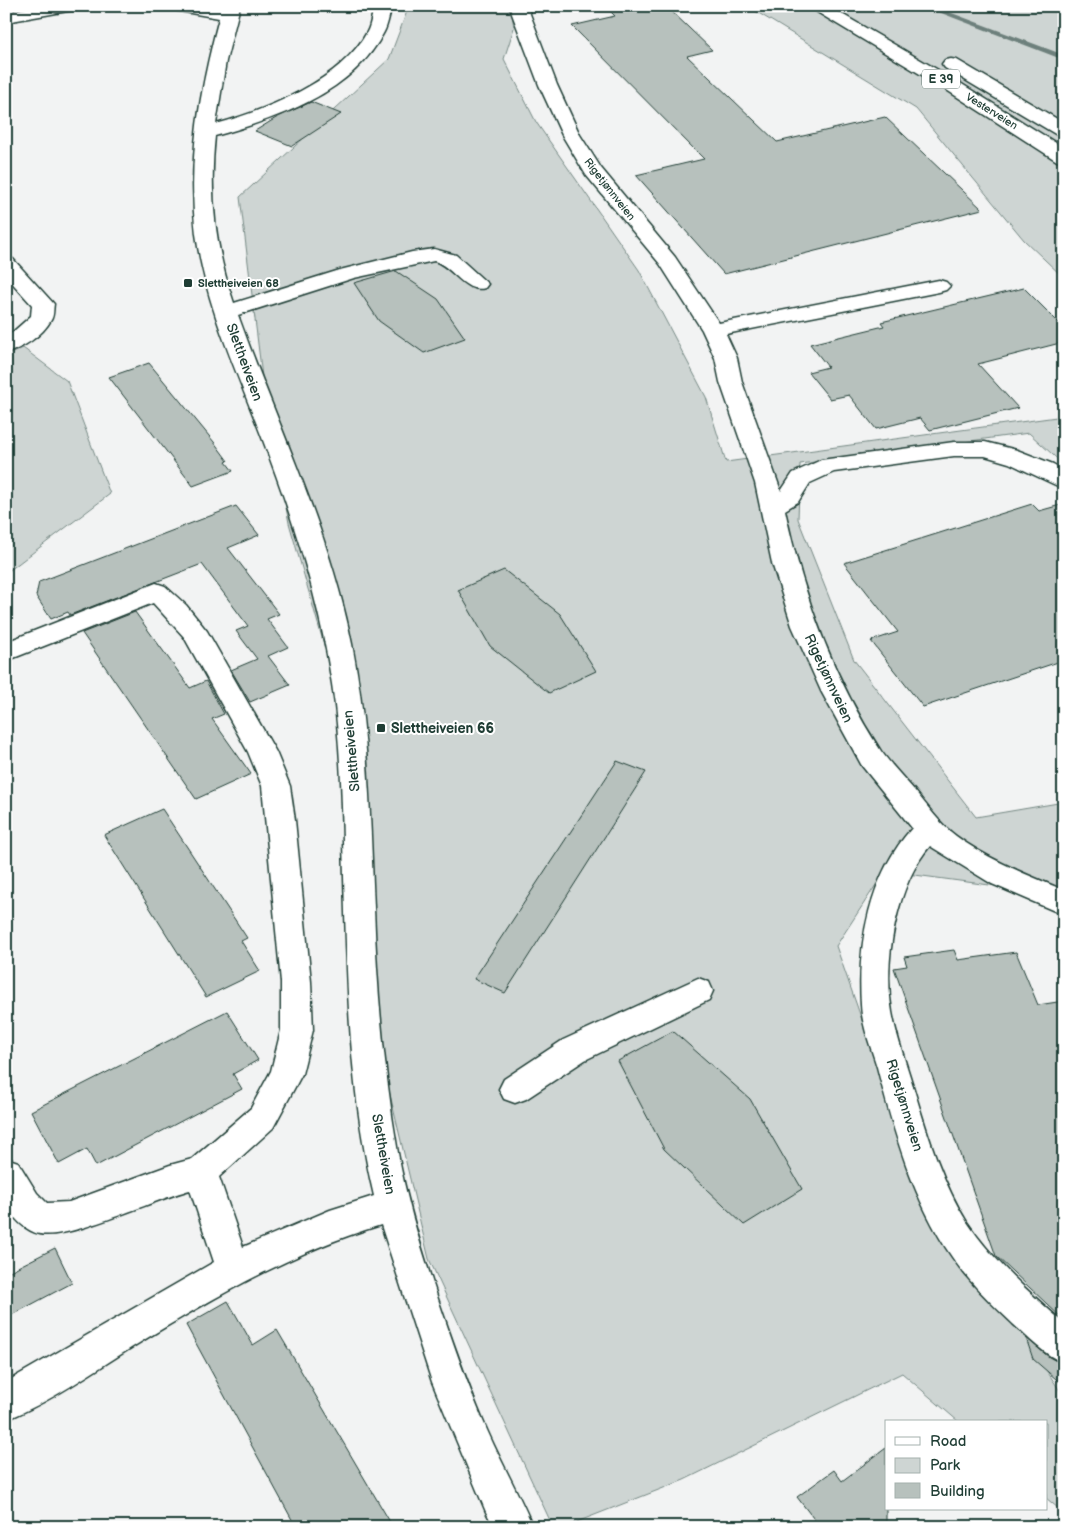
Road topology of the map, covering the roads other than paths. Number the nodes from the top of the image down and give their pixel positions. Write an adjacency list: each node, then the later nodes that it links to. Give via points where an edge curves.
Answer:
1 (68, 6): 7 (main road)
2 (179, 6): 6 (main road)
3 (383, 6): 10 (main road, via 380,25 371,43 337,75 288,103 234,125)
4 (518, 6): 16 (main road, Rigetjønnveien, via 571,135 599,177 668,261)
5 (815, 6): 11 (main road, Vesterveien / E 39, via 951,85)
6 (230, 11): 10 (main road, Slettheiveien)
7 (6, 17)
8 (938, 56): 9 (main road, Vesterveien / E 39)
9 (1064, 131)
10 (206, 132): 15 (main road, Slettheiveien, via 203,186 206,236)
11 (1064, 157)
12 (6, 263): 17 (main road, via 42,304 42,318 19,340)
13 (478, 284): 15 (main road, Slettheiveien, via 448,260 434,255 384,263)
14 (938, 286): 16 (main road)
15 (227, 312): 27 (main road, Slettheiveien, via 321,568 340,645 356,817 364,994 372,1083)
16 (714, 330): 19 (main road, Rigetjønnveien, via 726,358)
17 (6, 347)
18 (1064, 480): 19 (main road, via 1017,457 985,449 954,449 829,465 801,478 790,496)
19 (772, 507): 21 (main road, Rigetjønnveien, via 784,563 805,626 834,691 872,759)
20 (13, 649): 25 (main road, via 156,592 194,631 262,752 276,786 296,982 297,1030 286,1074 262,1118)
21 (929, 828): 22 (main road, Rigetjønnveien, via 946,844 1002,876); 29 (main road, Rigetjønnveien, via 916,841 890,885 876,960 876,1009 906,1117 934,1194 955,1233 990,1278)
22 (1064, 903)
23 (698, 991): 24 (main road, via 574,1050)
24 (514, 1089)
25 (201, 1172): 26 (main road, via 69,1217 41,1218 25,1204); 28 (main road)
26 (6, 1174)
27 (393, 1206): 28 (main road, Slettheiveien, via 356,1215); 31 (main road, Slettheiveien, via 444,1367 493,1488)
28 (233, 1268): 30 (main road, Slettheiveien)
29 (1064, 1346)
30 (6, 1402)
31 (514, 1527)

